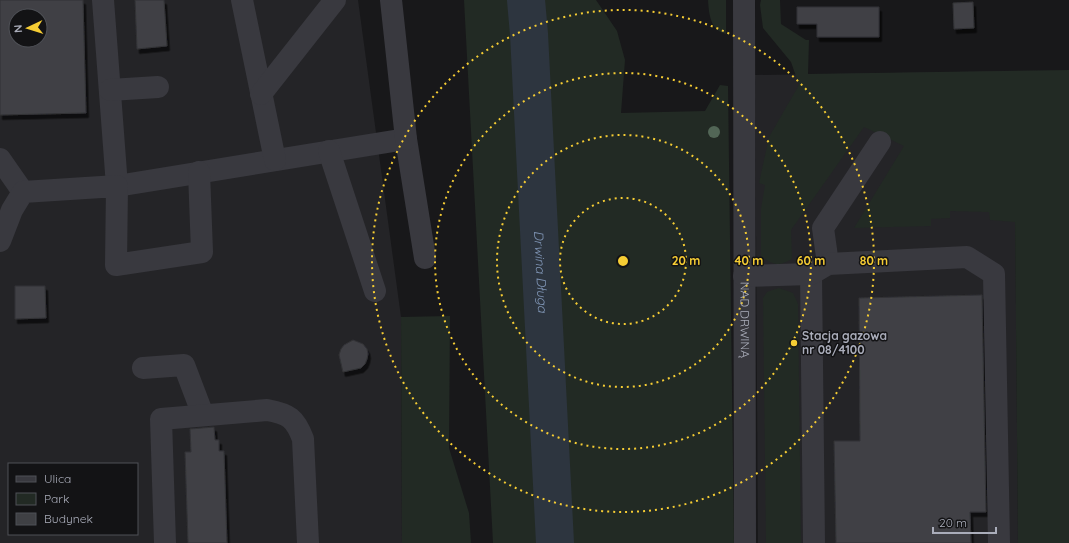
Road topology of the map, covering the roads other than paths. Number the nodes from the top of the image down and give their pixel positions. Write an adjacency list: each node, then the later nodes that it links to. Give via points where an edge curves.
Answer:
1 (103, 0): 7 (street)
2 (242, 0): 8 (street)
3 (335, 0): 8 (street)
4 (391, 0): 9 (street)
5 (744, 0): 20 (street, NAD DRWINĄ)
6 (158, 87): 7 (street)
7 (110, 90): 15 (street)
8 (261, 94): 13 (street)
9 (406, 139): 11 (street); 18 (street)
10 (880, 142): 19 (street, via 823,228)
11 (329, 151): 13 (street); 21 (street)
12 (0, 159): 16 (street)
13 (275, 160): 14 (street)
14 (198, 172): 15 (street); 15 (street, via 202,252 116,265)
15 (117, 186): 16 (street)
16 (23, 192): 17 (street, via 12,210)
17 (0, 241)
18 (425, 258)
19 (820, 269): 20 (street); 27 (street); 28 (street, via 967,258 994,274)
20 (744, 276): 26 (street, NAD DRWINĄ)
21 (375, 291)
22 (142, 368): 23 (street, via 184,365)
23 (203, 415): 24 (street, via 161,419); 25 (street, via 267,410 290,417 298,426 303,439)
24 (165, 543)
25 (308, 543)
26 (745, 543)
27 (814, 543)
28 (999, 543)

